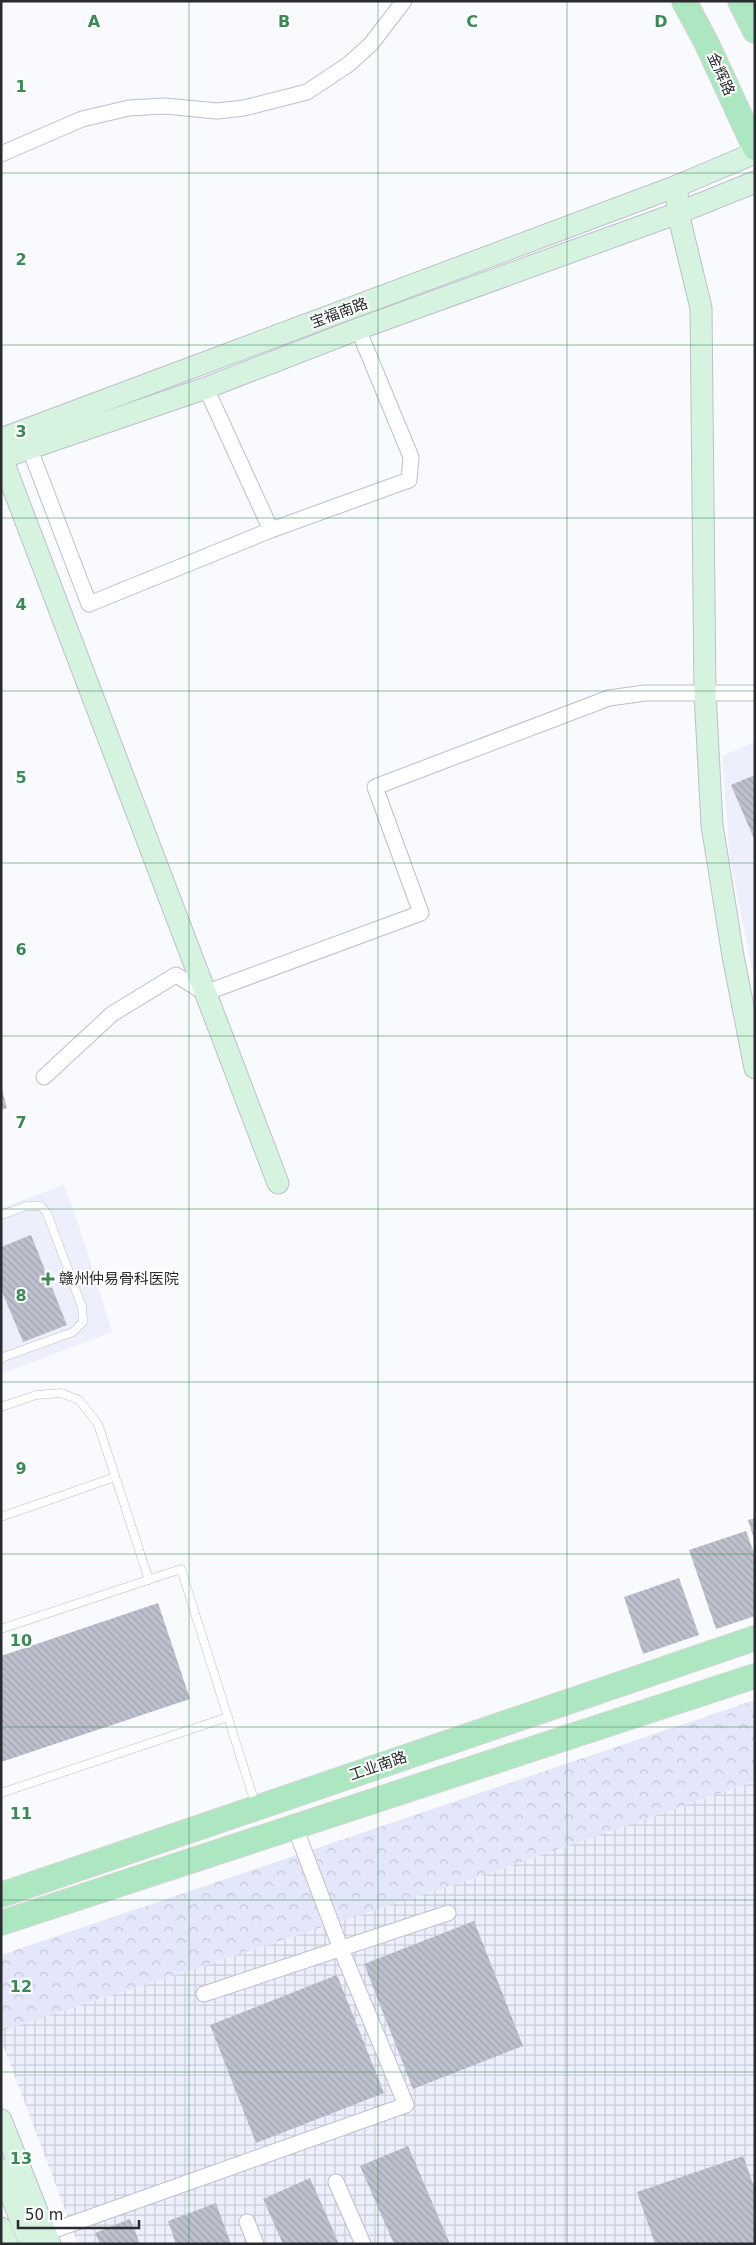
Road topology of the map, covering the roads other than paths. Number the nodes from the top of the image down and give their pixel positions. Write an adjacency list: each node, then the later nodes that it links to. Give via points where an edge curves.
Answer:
1 (404, 1): 7 (street, via 371,44 349,64 306,92 244,108 217,111 165,106 129,108 82,119)
2 (684, 1): 5 (main road, 金辉路)
3 (740, 1): 4 (main road)
4 (755, 31)
5 (755, 148)
6 (755, 153): 9 (street, 宝福南路)
7 (1, 154)
8 (755, 182): 10 (street, 宝福南路)
9 (677, 186): 10 (street); 13 (street, 宝福南路)
10 (678, 213): 11 (street, 宝福南路); 17 (street, via 700,308)
11 (358, 329): 12 (street, 宝福南路); 16 (street, via 411,457 408,480)
12 (206, 388): 14 (street, 宝福南路); 16 (street)
13 (1, 439)
14 (29, 447): 15 (street, 宝福南路); 16 (street, via 89,604)
15 (1, 457): 19 (street)
16 (271, 530)
17 (705, 693): 18 (street); 19 (street, via 645,693 609,698 375,787 421,913); 20 (street, via 712,825)
18 (755, 693)
19 (205, 993): 21 (street, via 176,975 112,1014); 22 (street)
20 (755, 1068)
21 (44, 1077)
22 (278, 1183)
23 (1, 1216): 24 (lane, via 27,1206 42,1206 82,1307 83,1322 73,1332)
24 (1, 1358)
25 (1, 1407): 26 (lane, via 36,1395 61,1393 79,1400 98,1424)
26 (115, 1477): 27 (lane); 28 (lane)
27 (1, 1517)
28 (149, 1580): 29 (lane); 32 (lane, via 181,1570)
29 (1, 1629)
30 (755, 1638): 34 (main road, 工业南路)
31 (755, 1676): 35 (main road, 工业南路)
32 (228, 1716): 33 (lane); 34 (lane)
33 (1, 1793)
34 (257, 1808): 36 (main road, 工业南路)
35 (295, 1827): 38 (main road, 工业南路); 39 (street)
36 (1, 1895)
37 (448, 1913): 39 (street)
38 (1, 1923)
39 (341, 1949): 40 (street); 46 (street, via 406,2105)
40 (204, 1994)
41 (1, 2120): 46 (street)
42 (1, 2169): 46 (street)
43 (336, 2182): 49 (street)
44 (247, 2222): 48 (street)
45 (1, 2228): 47 (street)
46 (42, 2240)
47 (7, 2244)
48 (256, 2244)
49 (363, 2244)

